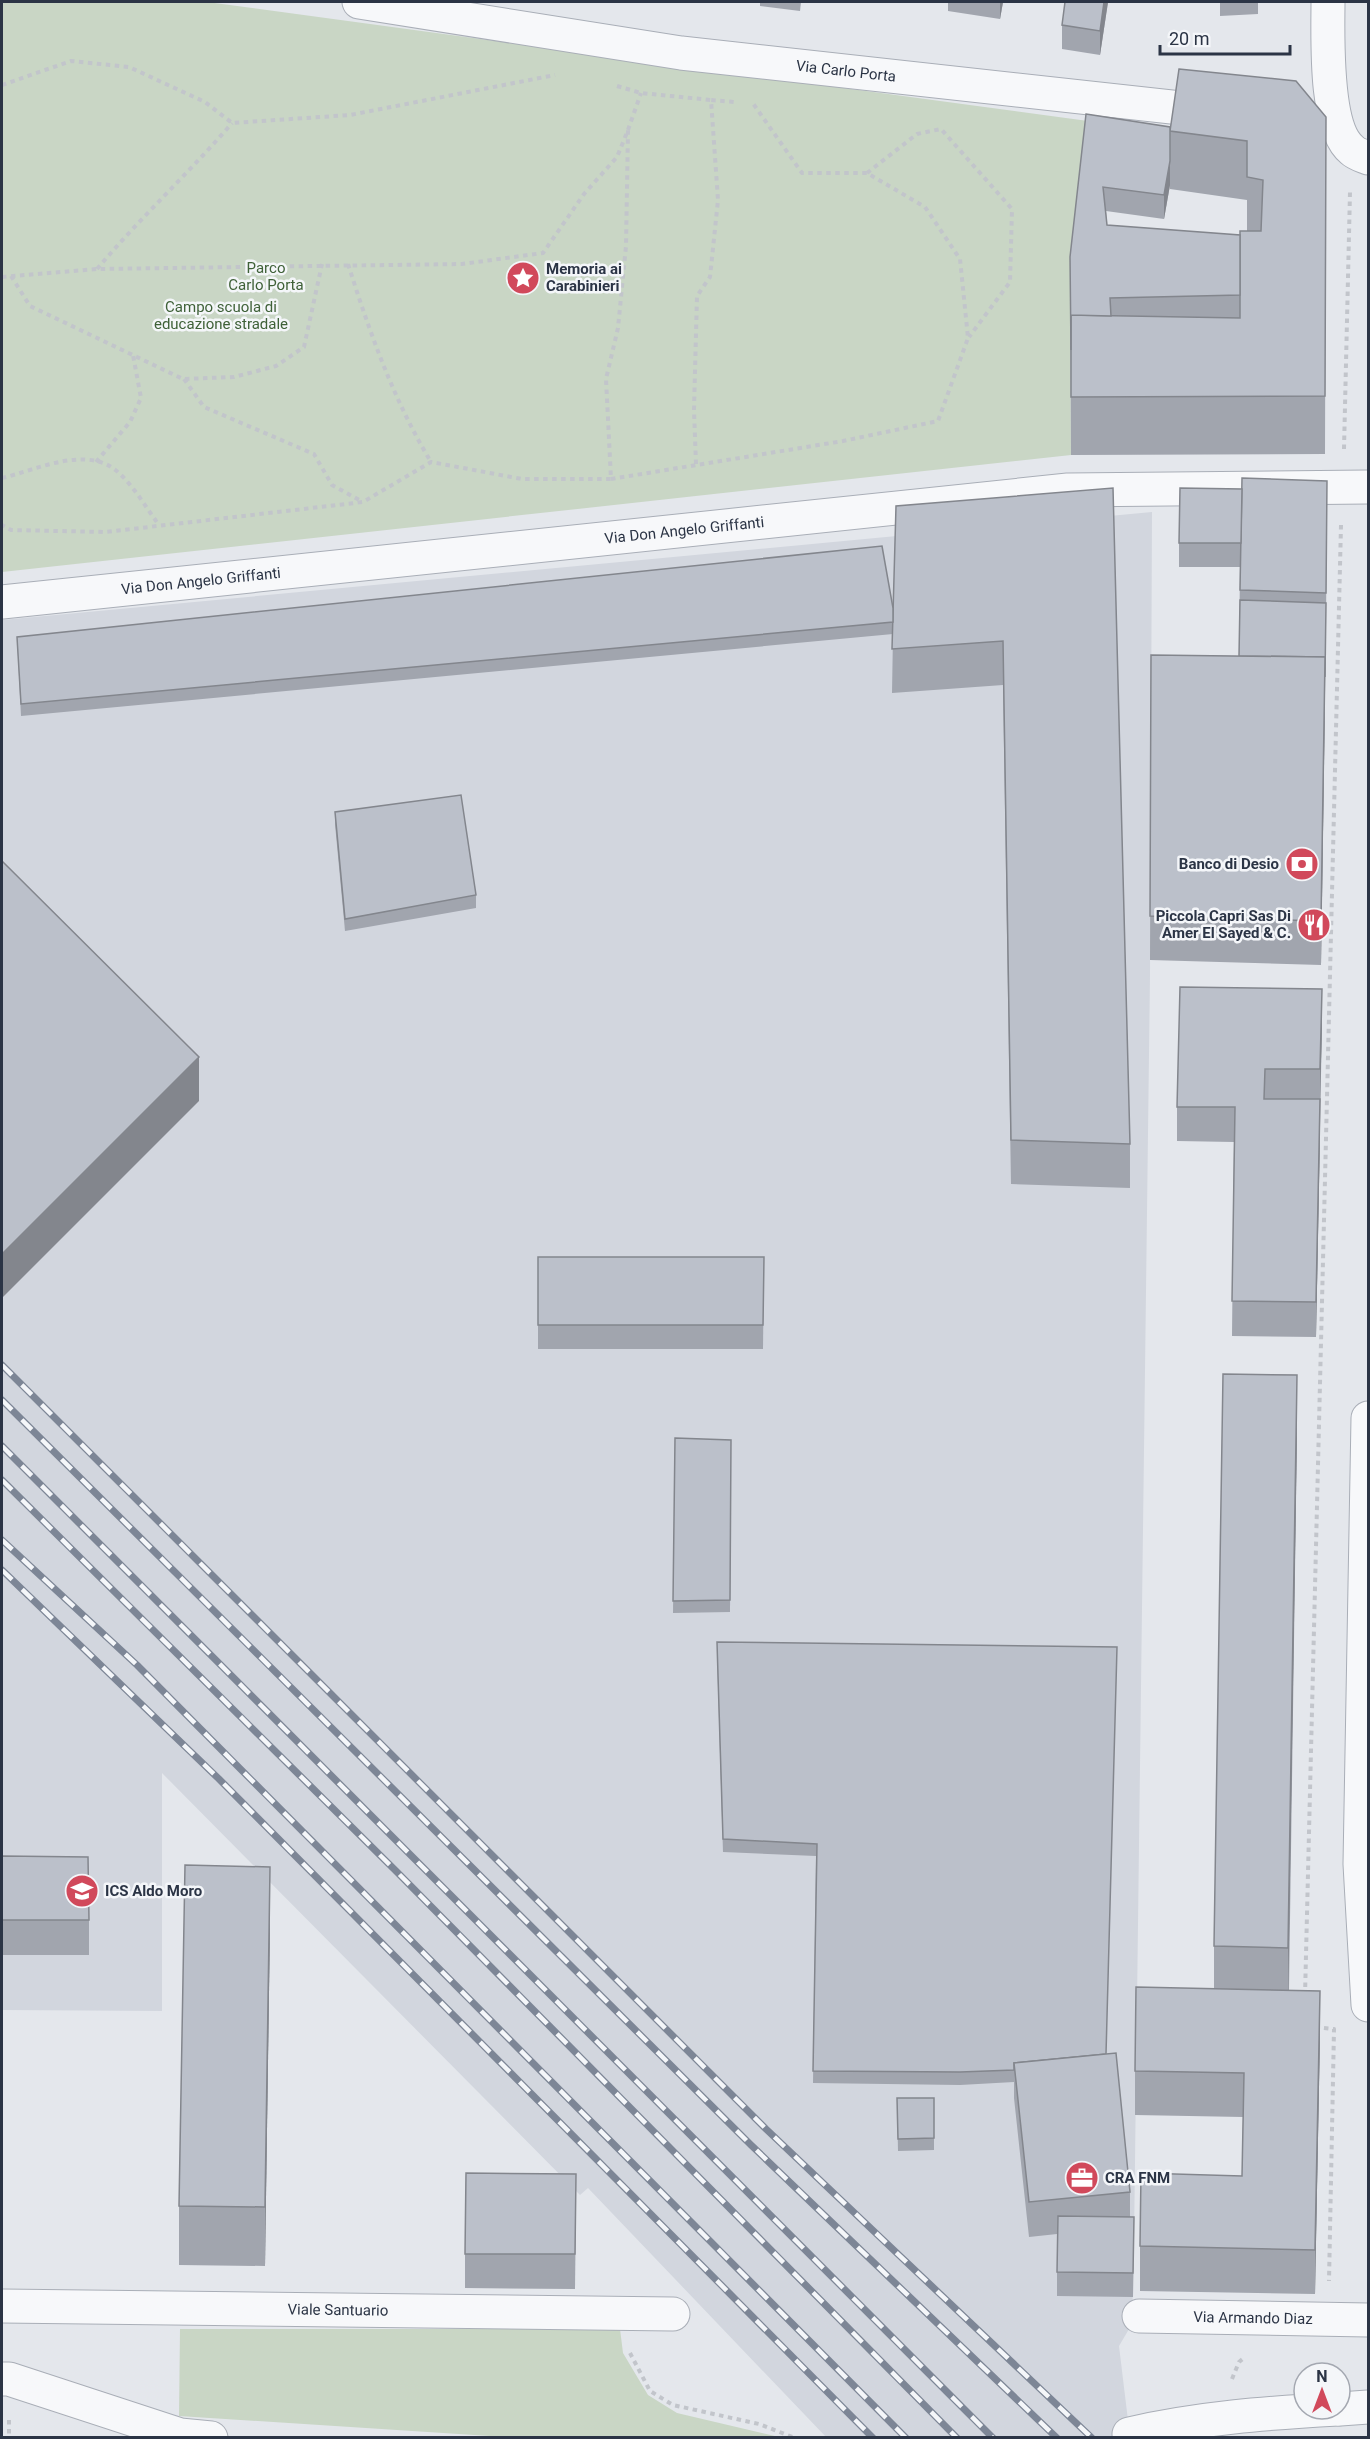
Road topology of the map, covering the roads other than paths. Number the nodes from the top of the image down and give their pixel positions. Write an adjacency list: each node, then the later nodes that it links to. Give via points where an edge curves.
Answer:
1 (359, 2): 3 (street, Via Carlo Porta, via 681,52 1282,120)
2 (1328, 2): 3 (street, via 1329,70)
3 (1351, 144)
4 (1356, 487): 5 (street, Via Don Angelo Griffanti, via 1068,490)
5 (2, 602)
6 (1368, 1418): 7 (street, via 1360,1864)
7 (1368, 2005)
8 (2, 2306): 9 (street, Viale Santuario)
9 (673, 2314)
10 (1139, 2316): 11 (street, Via Armando Diaz)
11 (1368, 2320)
12 (5, 2379): 17 (street, via 180,2435)
13 (1368, 2408): 14 (street)
14 (1352, 2409)
15 (1292, 2412): 16 (street, via 1185,2421)
16 (1129, 2434)
17 (211, 2438)

